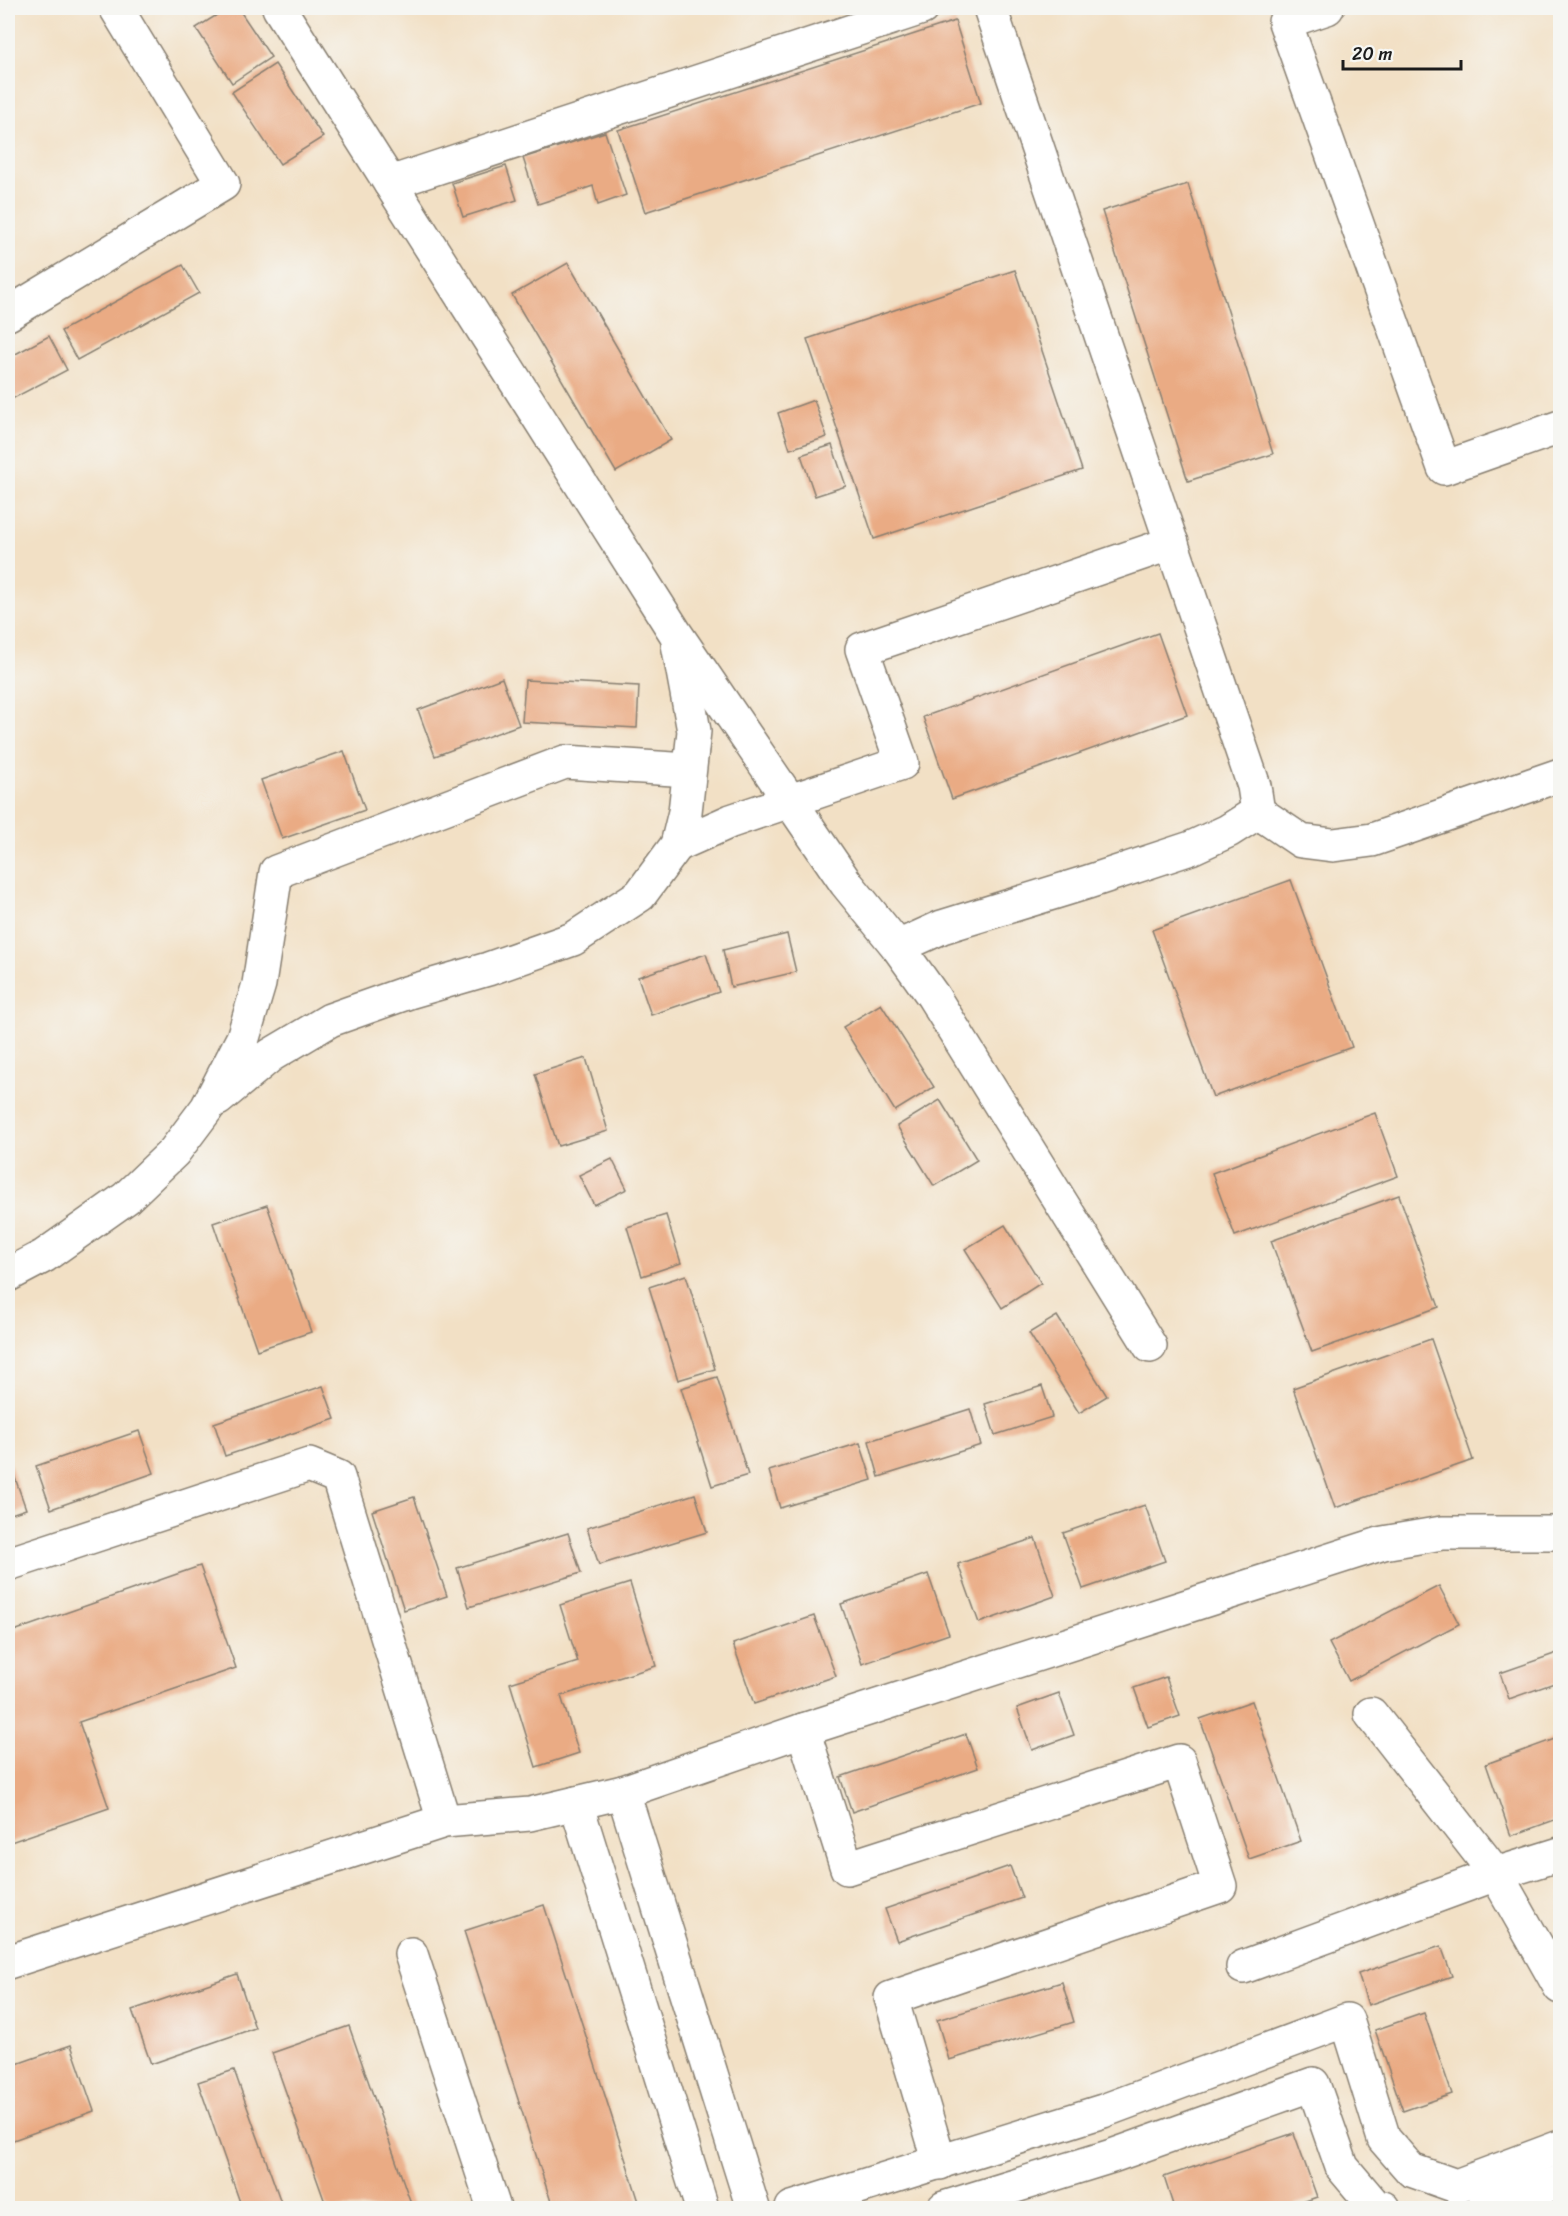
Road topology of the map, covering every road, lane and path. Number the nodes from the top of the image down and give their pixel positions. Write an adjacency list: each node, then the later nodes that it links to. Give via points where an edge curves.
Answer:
1 (116, 8): 7 (lane, via 223,184)
2 (279, 8): 6 (lane)
3 (922, 8): 6 (lane)
4 (990, 8): 9 (lane)
5 (1327, 8): 8 (lane, via 1285,22 1444,468)
6 (390, 183): 10 (lane)
7 (8, 314)
8 (1560, 427)
9 (1172, 543): 13 (lane, via 862,649 902,763); 14 (lane, via 1254,786)
10 (676, 634): 11 (lane, via 694,731); 13 (lane)
11 (689, 770): 15 (lane); 17 (lane, via 565,762 276,872 259,984 243,1038)
12 (1560, 775): 14 (lane, via 1372,840 1334,845 1301,841)
13 (791, 800): 15 (lane); 16 (lane, via 846,883)
14 (1258, 812): 16 (lane, via 1191,848 942,927)
15 (677, 845): 17 (lane, via 640,895 573,939 330,1020 271,1055)
16 (898, 947): 19 (lane, via 933,996)
17 (207, 1108): 18 (lane, via 174,1152 126,1197 44,1256)
18 (8, 1275)
19 (1150, 1346)
20 (1560, 1533): 23 (lane, via 1442,1533 1383,1543)
21 (8, 1564): 26 (lane, via 309,1465 338,1477)
22 (1371, 1714): 28 (lane)
23 (803, 1730): 24 (lane); 34 (lane, via 847,1868 1179,1761 1220,1886 891,1998)
24 (623, 1792): 25 (lane); 39 (lane)
25 (576, 1803): 26 (lane, via 530,1814); 38 (lane)
26 (444, 1821): 30 (lane)
27 (1560, 1854): 28 (lane)
28 (1496, 1875): 31 (lane); 32 (lane)
29 (411, 1954): 37 (lane)
30 (8, 1962)
31 (1243, 1967)
32 (1560, 1987)
33 (1560, 2147): 34 (lane, via 1456,2186 1411,2170 1384,2139 1347,2020 1103,2111)
34 (940, 2163): 40 (lane)
35 (1560, 2182): 43 (lane)
36 (1560, 2188): 44 (lane)
37 (494, 2208)
38 (702, 2208)
39 (753, 2208)
40 (792, 2208)
41 (944, 2208): 42 (lane, via 1112,2156 1313,2084 1342,2167 1375,2206)
42 (1383, 2208)
43 (1483, 2208)
44 (1548, 2208)

